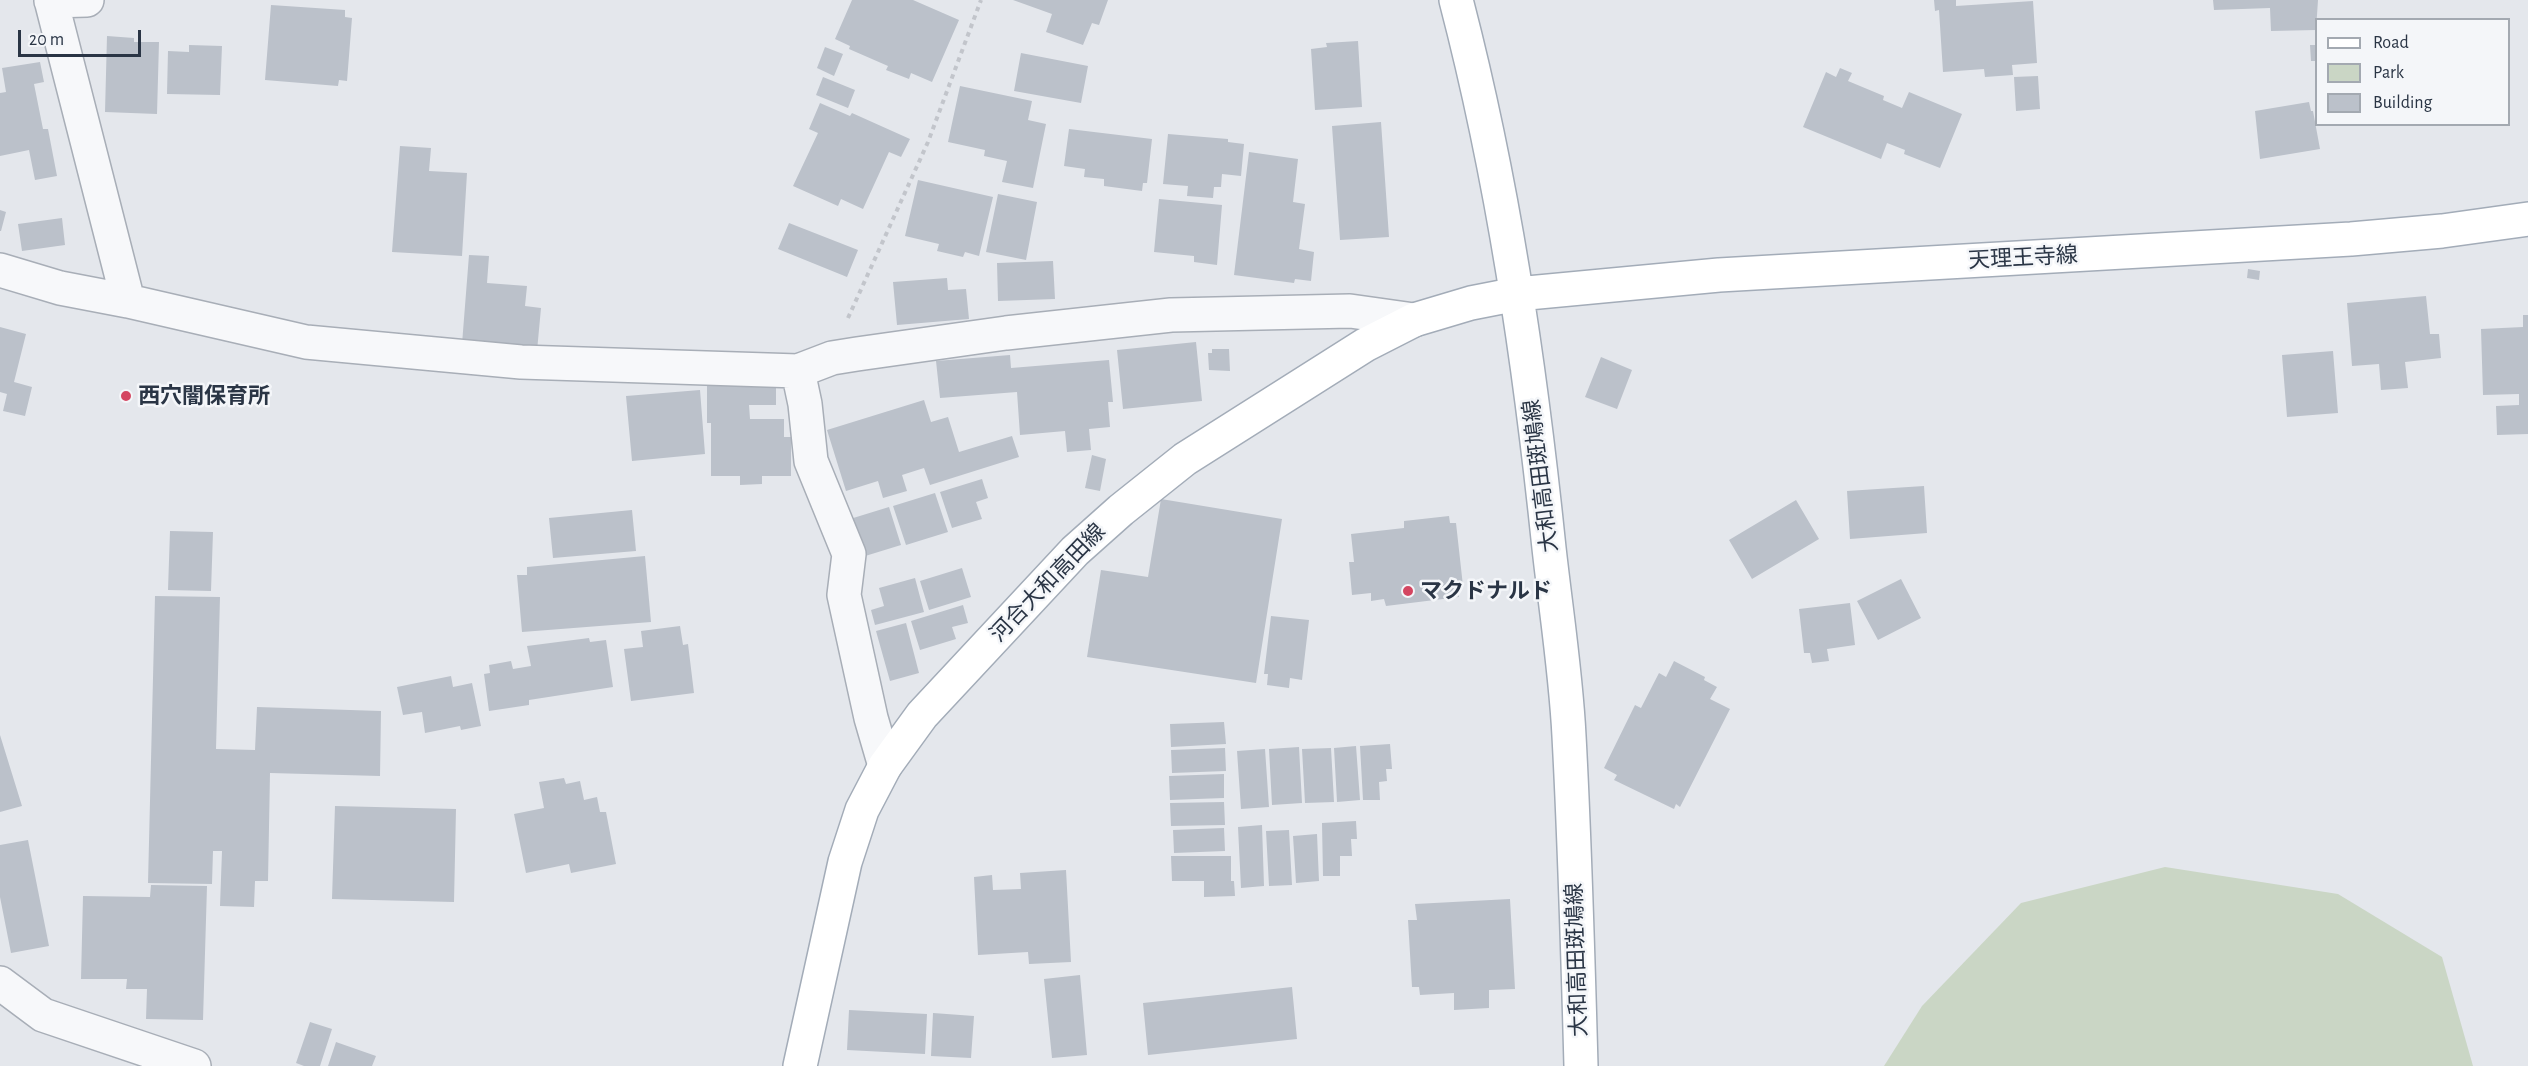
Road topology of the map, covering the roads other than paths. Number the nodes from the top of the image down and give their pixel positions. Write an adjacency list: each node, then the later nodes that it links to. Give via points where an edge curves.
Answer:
1 (51, 0): 2 (street); 7 (street)
2 (87, 0)
3 (1456, 0): 6 (main road, 大和高田斑鳩線, via 1473,64)
4 (2528, 219): 6 (main road, 天理王寺線, via 2351,239 1719,275)
5 (0, 270): 7 (street, via 60,288)
6 (1517, 294): 8 (main road, 河合大和高田線); 14 (main road, 大和高田斑鳩線, via 1536,428 1569,734)
7 (128, 301): 9 (street, via 306,342 521,362)
8 (1414, 320): 9 (street, via 1350,311 1171,315 832,358); 10 (main road, 河合大和高田線, via 1365,345 1185,459 1120,510 1075,552 930,707)
9 (798, 371): 10 (street, via 812,461 849,554 844,595)
10 (885, 766): 13 (main road, 河合大和高田線, via 862,810 845,862)
11 (0, 983): 12 (street, via 43,1015)
12 (194, 1066)
13 (800, 1066)
14 (1581, 1066)

